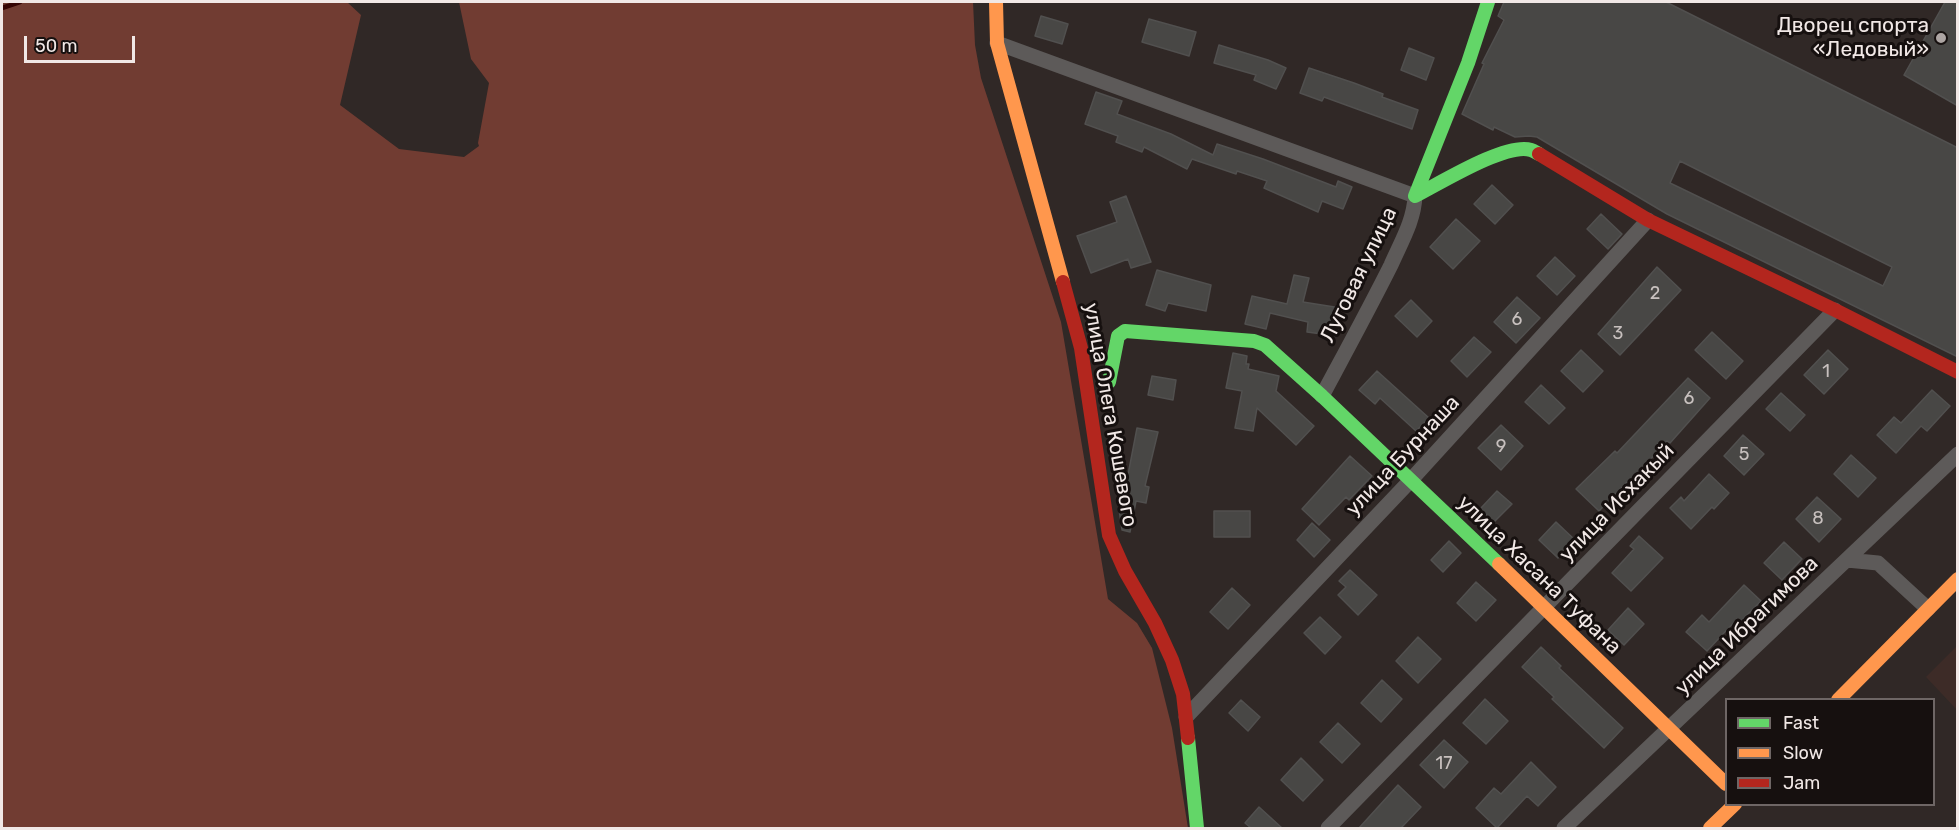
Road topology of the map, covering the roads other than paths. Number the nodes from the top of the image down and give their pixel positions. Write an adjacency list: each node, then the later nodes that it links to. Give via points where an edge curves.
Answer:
1 (996, 2): 3 (street, улица Олега Кошевого)
2 (1488, 2): 4 (street)
3 (997, 44): 4 (street, Луговая улица); 17 (street, улица Олега Кошевого, via 1081,348 1109,535 1164,640 1179,678)
4 (1415, 196): 5 (street, via 1488,158 1530,150); 9 (street, Луговая улица, via 1415,211 1407,231)
5 (1648, 220): 6 (street); 11 (street, улица Бурнаша)
6 (1835, 310): 7 (street); 14 (street, улица Исхакый)
7 (1958, 372)
8 (1109, 382): 9 (street, via 1118,336 1140,331 1254,341 1274,352)
9 (1322, 396): 11 (street, улица Хасана Туфана)
10 (1958, 454): 12 (street, улица Ибрагимова)
11 (1410, 481): 14 (street, улица Хасана Туфана); 17 (street, улица Бурнаша)
12 (1847, 560): 15 (street, via 1878,563); 18 (street, улица Ибрагимова)
13 (1958, 579): 15 (street)
14 (1544, 607): 18 (street, улица Хасана Туфана); 22 (street, улица Исхакый)
15 (1928, 609): 16 (street)
16 (1839, 698)
17 (1186, 717): 21 (street, улица Олега Кошевого)
18 (1670, 729): 19 (street, улица Хасана Туфана); 23 (street, улица Ибрагимова)
19 (1725, 783)
20 (1732, 806): 24 (street)
21 (1197, 828)
22 (1328, 828)
23 (1564, 828)
24 (1710, 828)

